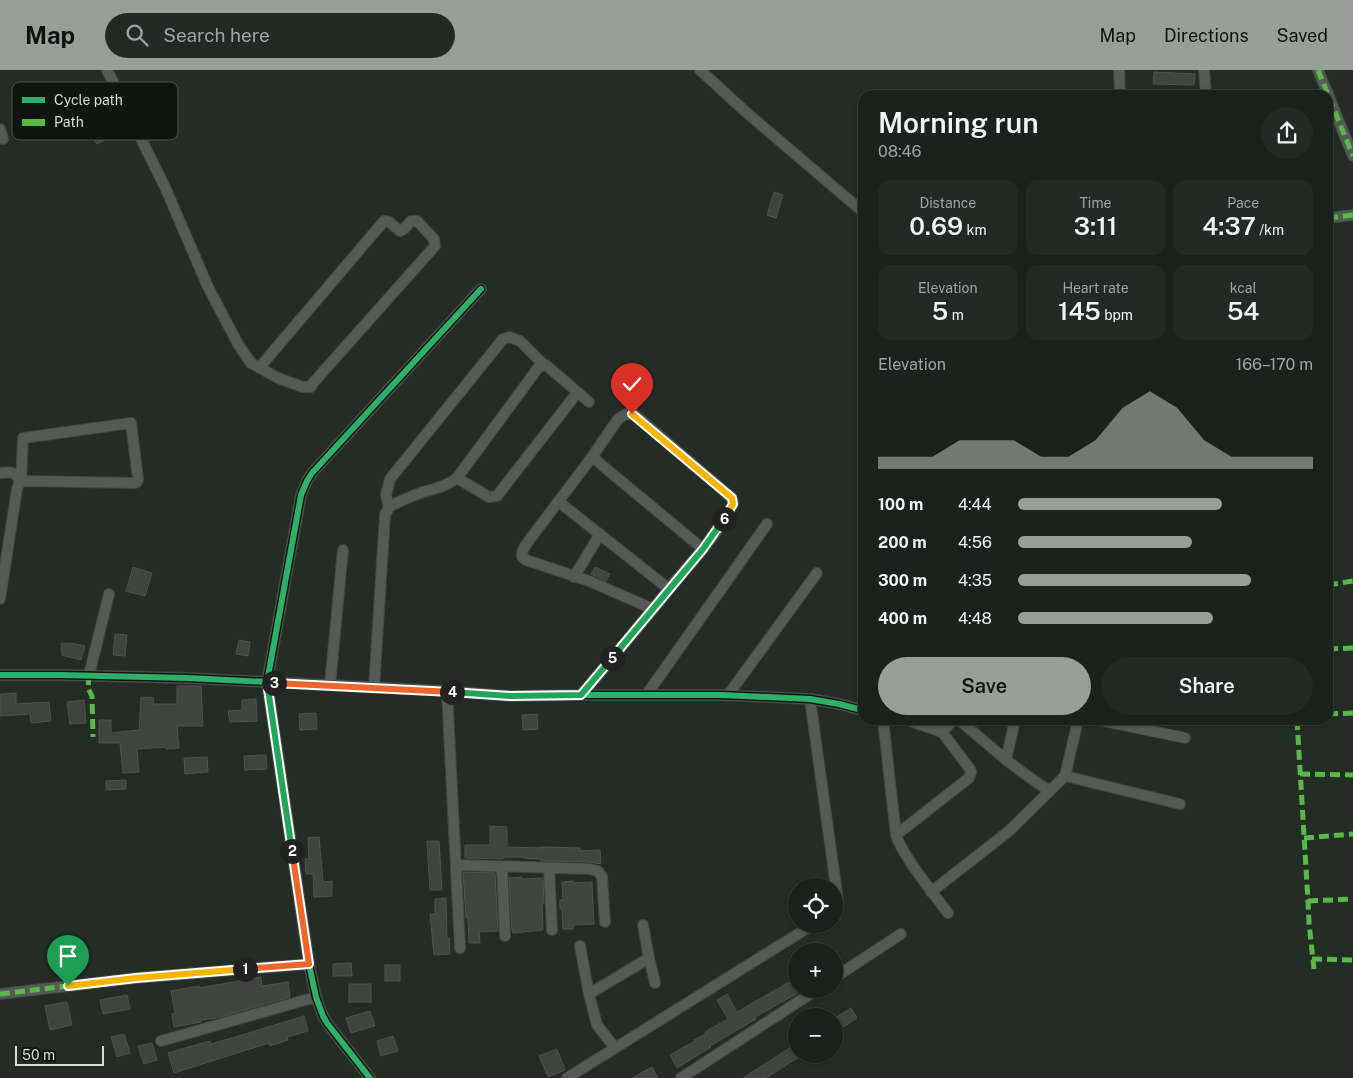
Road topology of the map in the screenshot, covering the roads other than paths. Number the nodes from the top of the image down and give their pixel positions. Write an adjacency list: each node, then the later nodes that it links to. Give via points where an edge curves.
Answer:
1 (107, 70): 6 (street)
2 (700, 70): 15 (street)
3 (1119, 70): 7 (street)
4 (1204, 70): 8 (street)
5 (1318, 70): 9 (street)
6 (113, 82)
7 (1120, 90)
8 (1206, 90)
9 (1326, 90)
10 (1333, 107): 14 (street)
11 (0, 129): 12 (street)
12 (3, 139)
13 (142, 140): 20 (street, via 166,187 208,288 238,344)
14 (1353, 156)
15 (858, 208)
16 (1353, 215): 17 (street)
17 (1333, 217)
18 (482, 289): 41 (street, via 307,481 301,495)
19 (544, 365): 21 (street); 25 (street, via 538,368); 28 (street, via 520,341 510,337 503,339 390,479 386,496)
20 (258, 368): 20 (street, via 278,378 311,387 435,246 434,239 417,221 411,221 400,231 384,221)
21 (577, 393): 22 (street); 25 (street, via 497,496 489,497)
22 (588, 402)
23 (592, 457): 27 (street); 31 (street); 31 (street, via 621,416 634,414 733,499 732,506)
24 (0, 473): 26 (street, via 13,472)
25 (457, 478): 28 (street, via 448,485)
26 (21, 482): 26 (street, via 23,438 131,424 137,482); 37 (street, via 17,489)
27 (559, 502): 30 (street); 34 (street, via 522,550 522,557)
28 (389, 507): 43 (street)
29 (767, 524): 45 (street)
30 (600, 534): 34 (street); 35 (street)
31 (703, 549): 35 (street)
32 (343, 550): 42 (street)
33 (816, 574): 47 (street)
34 (574, 576): 38 (street)
35 (669, 589): 38 (street)
36 (109, 594): 40 (street)
37 (0, 600)
38 (653, 609): 46 (street)
39 (0, 675): 40 (street)
40 (89, 675): 41 (street)
41 (267, 682): 42 (street); 79 (street)
42 (330, 685): 43 (street)
43 (374, 688): 44 (street)
44 (447, 691): 46 (street, via 510,696); 64 (street)
45 (647, 694): 46 (street); 47 (street)
46 (581, 695)
47 (728, 695): 48 (street)
48 (810, 699): 49 (street); 67 (street)
49 (858, 709)
50 (884, 725): 63 (street)
51 (922, 725): 57 (street)
52 (948, 725): 57 (street)
53 (965, 725): 59 (street)
54 (1014, 725): 59 (street)
55 (1077, 725): 60 (street)
56 (1123, 725): 58 (street)
57 (942, 732): 63 (street, via 970,769 969,778)
58 (1185, 738)
59 (1006, 760): 61 (street)
60 (1065, 776): 61 (street); 62 (street)
61 (1050, 791): 68 (street, via 1009,831)
62 (1180, 804)
63 (896, 835): 68 (street, via 902,850)
64 (456, 865): 65 (street); 77 (street)
65 (502, 867): 66 (street); 75 (street)
66 (549, 868): 70 (street, via 589,869 600,873); 72 (street)
67 (835, 878)
68 (931, 892): 69 (street)
69 (948, 913)
70 (605, 922)
71 (643, 925): 78 (street)
72 (552, 930)
73 (800, 933): 87 (street)
74 (900, 934): 80 (street)
75 (505, 936)
76 (580, 946): 83 (street)
77 (460, 948)
78 (649, 958): 81 (street); 83 (street)
79 (309, 964): 82 (street, via 136,978); 84 (street)
80 (843, 972)
81 (655, 983)
82 (0, 994)
83 (589, 994): 87 (street, via 598,1025)
84 (316, 997): 86 (street); 88 (street, via 327,1023)
85 (804, 998): 90 (street)
86 (162, 1041)
87 (615, 1048): 89 (street)
88 (370, 1078)
89 (567, 1078)
90 (681, 1078)

